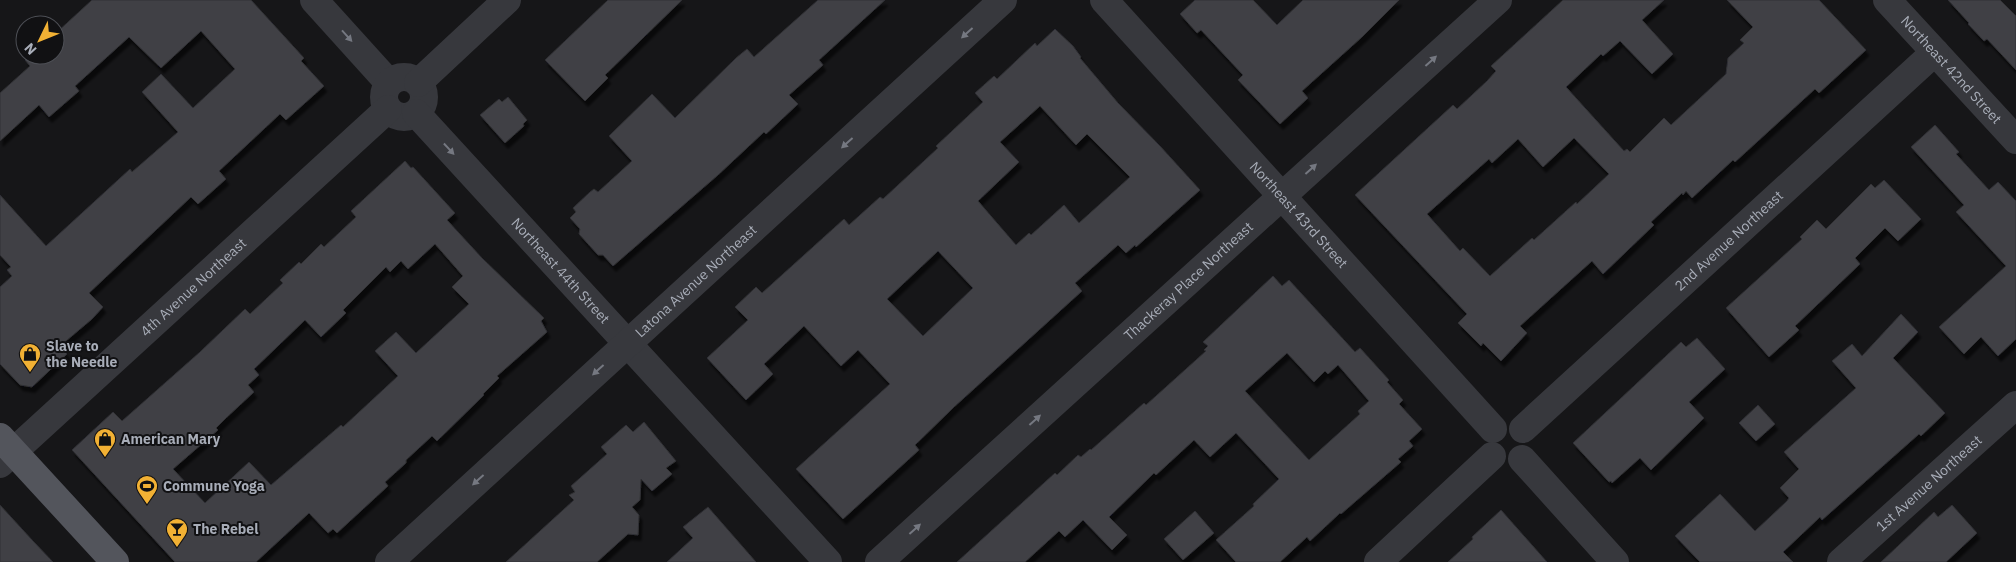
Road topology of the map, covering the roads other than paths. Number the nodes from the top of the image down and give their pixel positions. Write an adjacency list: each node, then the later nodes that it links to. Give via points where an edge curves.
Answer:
1 (314, 0): 9 (street, one-way to 9)
2 (507, 0): 8 (street)
3 (1003, 0): 13 (street, Latona Avenue Northeast, one-way to 13)
4 (1104, 0): 12 (street, Northeast 43rd Street)
5 (1498, 0): 12 (street, Thackeray Place Northeast, one-way to 5)
6 (1887, 0): 7 (street, Northeast 42nd Street)
7 (1935, 52): 11 (street, Northeast 42nd Street); 16 (street, 2nd Avenue Northeast)
8 (418, 83): 9 (street, via 409,78 396,78); 10 (street, via 424,96)
9 (389, 96): 10 (street, via 398,116); 17 (street, 4th Avenue Northeast)
10 (416, 112): 13 (street, Northeast 44th Street, one-way to 13)
11 (2016, 140)
12 (1280, 197): 15 (street, Northeast 43rd Street); 23 (street, Thackeray Place Northeast, one-way to 12)
13 (628, 344): 21 (street, Latona Avenue Northeast, one-way to 21); 22 (street, Northeast 44th Street)
14 (2016, 405): 26 (street, 1st Avenue Northeast)
15 (1494, 429): 16 (street, via 1508,422); 18 (street, via 1488,439)
16 (1523, 429): 19 (street, via 1529,444)
17 (4, 451): 20 (main road)
18 (1492, 456): 19 (street, via 1506,464); 24 (street)
19 (1522, 459): 25 (street)
20 (115, 562)
21 (389, 562)
22 (828, 562)
23 (879, 562)
24 (1378, 562)
25 (1616, 562)
26 (1841, 562)

